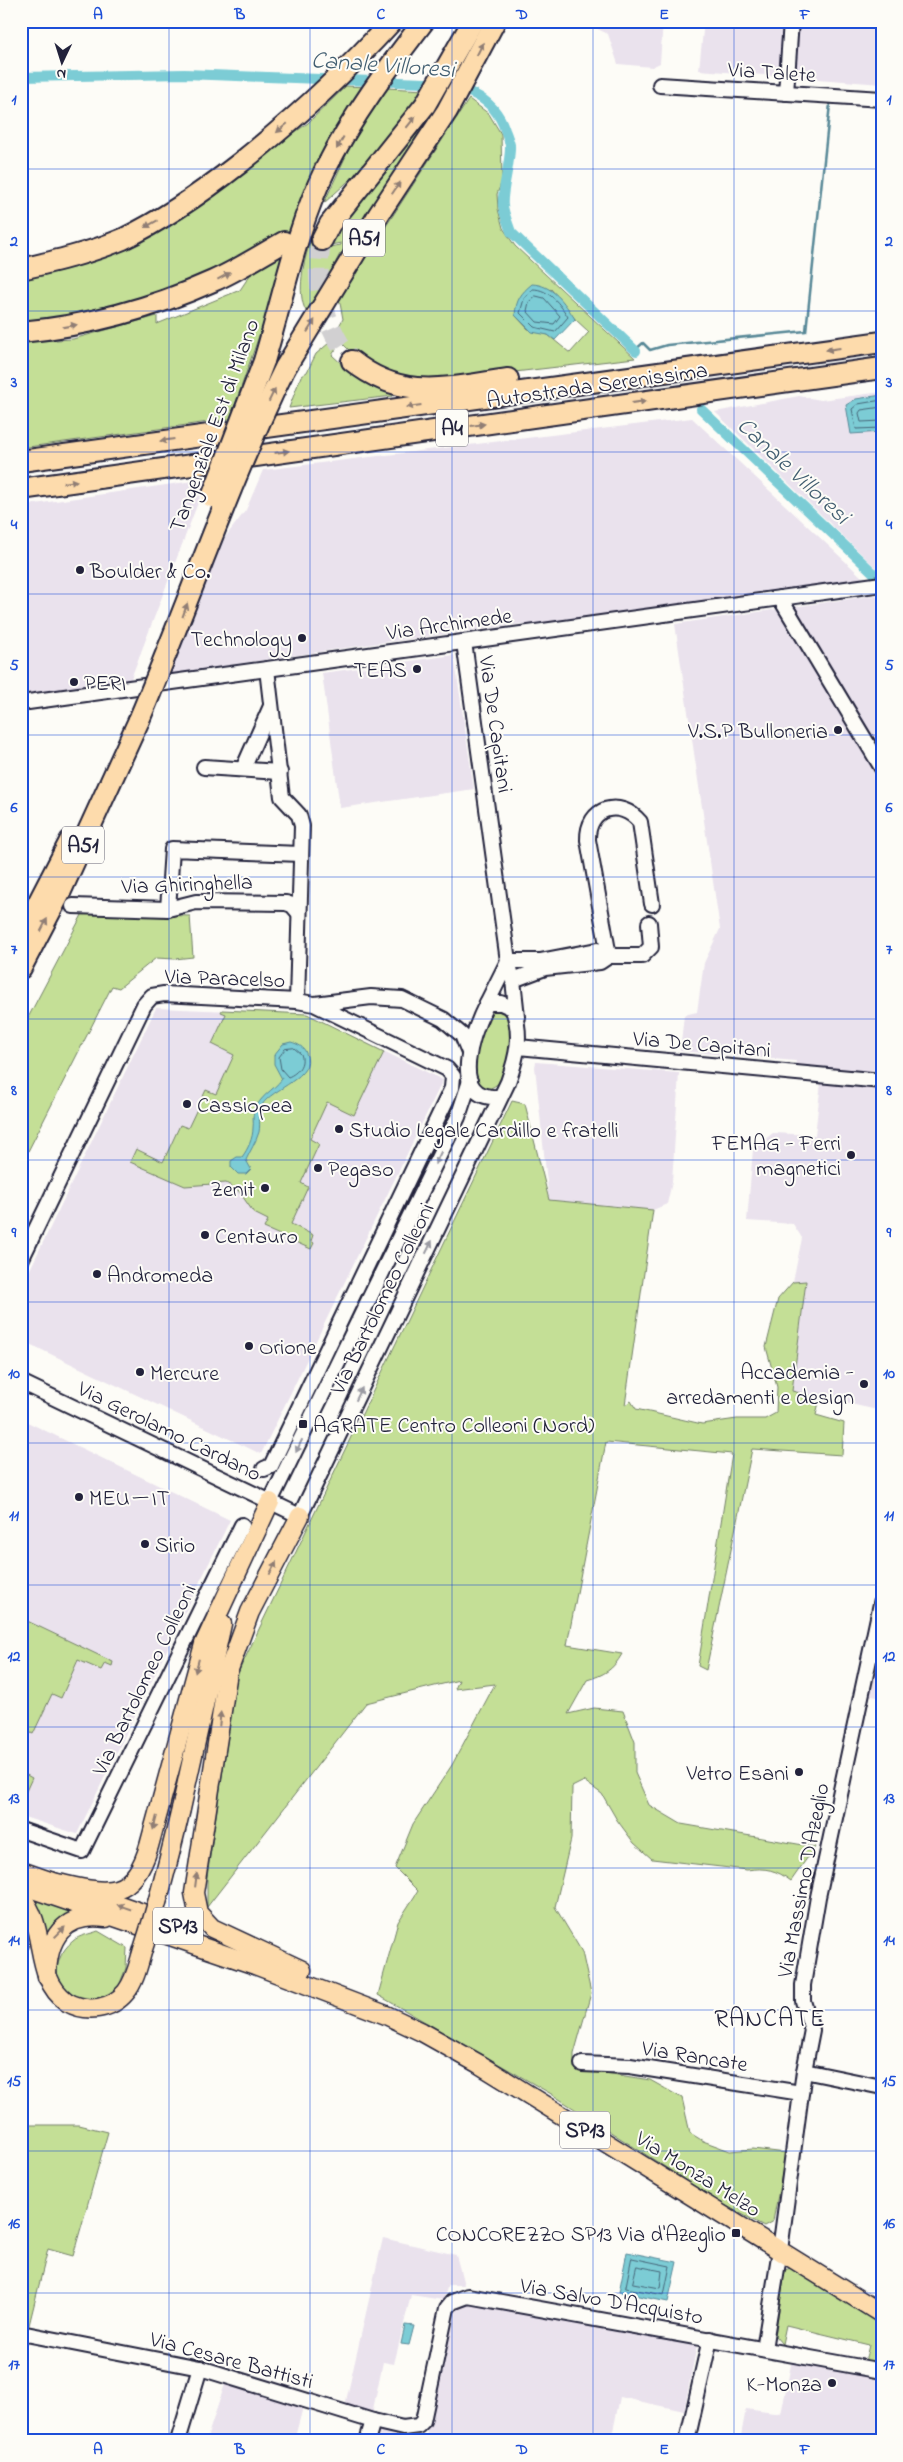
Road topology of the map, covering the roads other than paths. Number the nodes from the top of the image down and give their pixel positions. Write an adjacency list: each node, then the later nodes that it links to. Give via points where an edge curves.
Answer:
1 (392, 21): 11 (highway, one-way to 11, via 319,96 229,172 161,218 110,244)
2 (424, 21): 25 (highway, Tangenziale Est di Milano / A51, one-way to 25, bridge, via 366,101 325,171 305,219 264,361)
3 (473, 21): 9 (highway, one-way to 3, via 330,224 426,103)
4 (495, 21): 25 (highway, Tangenziale Est di Milano / A51, one-way to 4, bridge, via 179,626 243,458 285,368 379,214 447,111)
5 (791, 21): 7 (street)
6 (660, 85): 7 (street, Via Talete)
7 (786, 93): 8 (street, Via Talete)
8 (882, 99)
9 (320, 230)
10 (284, 242): 12 (highway, one-way to 10, via 73,326 153,304 214,281)
11 (21, 269)
12 (21, 332)
13 (882, 342): 16 (highway, Autostrada Serenissima / A4, one-way to 16)
14 (352, 361): 16 (highway, via 382,380 428,389 528,377)
15 (882, 368): 18 (highway, Autostrada Serenissima / A4, one-way to 15)
16 (566, 385): 17 (highway, Autostrada Serenissima / A4, one-way to 17)
17 (21, 461)
18 (21, 489)
19 (875, 585): 20 (street, Via Archimede)
20 (780, 598): 21 (street, Via Archimede); 27 (street)
21 (464, 642): 22 (street, Via Archimede); 38 (street, Via De Capitani)
22 (267, 669): 23 (street, Via Archimede); 24 (street)
23 (21, 703)
24 (272, 705): 28 (street); 29 (street)
25 (134, 718): 36 (highway, Tangenziale Est di Milano / A51); 39 (highway, Tangenziale Est di Milano / A51, one-way to 25, via 59,895)
26 (204, 766): 28 (street)
27 (882, 768)
28 (243, 769): 29 (street)
29 (280, 772): 30 (street, via 282,796 299,815 302,826)
30 (301, 854): 33 (street, via 172,849); 34 (street)
31 (652, 904): 37 (street, via 640,822 625,810 599,812 588,828 588,840)
32 (73, 906): 33 (street, Via Ghiringhella)
33 (168, 909): 34 (street, Via Ghiringhella, via 196,902 286,902)
34 (298, 912): 41 (street)
35 (648, 923): 37 (street, via 652,947 642,956)
36 (21, 936)
37 (609, 956): 38 (street, via 597,950 540,961); 40 (street, via 600,962 544,968)
38 (508, 961): 40 (street, Via De Capitani); 42 (street, Via Bartolomeo Colleoni)
39 (21, 968)
40 (514, 980): 46 (street, Via De Capitani)
41 (297, 1001): 43 (street, Via Paracelso); 53 (street, Via Paracelso, via 152,996 144,1005)
42 (487, 1003): 44 (street, Via Bartolomeo Colleoni); 46 (street, via 512,1008)
43 (314, 1004): 45 (street, via 371,997 402,999); 49 (street, Via Paracelso, via 447,1069)
44 (480, 1016): 45 (street, via 461,1022); 48 (street, Via Bartolomeo Colleoni)
45 (443, 1019): 48 (street, Via Bartolomeo Colleoni, via 462,1035)
46 (517, 1020): 47 (street, Via Bartolomeo Colleoni)
47 (518, 1047): 51 (street, Via De Capitani); 52 (street, Via Bartolomeo Colleoni, via 511,1074)
48 (469, 1052): 50 (street, Via Bartolomeo Colleoni)
49 (453, 1076): 55 (street, Via Bartolomeo Colleoni, via 452,1088 271,1466)
50 (470, 1081): 52 (street, via 479,1094 490,1098); 56 (street, Via Bartolomeo Colleoni, one-way to 56, via 458,1117)
51 (882, 1081)
52 (500, 1096): 57 (street, Via Bartolomeo Colleoni, one-way to 52)
53 (21, 1260)
54 (21, 1382): 56 (street, Via Gerolamo Cardano)
55 (264, 1469)
56 (270, 1502): 57 (street, Via Gerolamo Cardano); 59 (main road)
57 (300, 1516): 61 (main road, one-way to 57)
58 (242, 1526): 63 (street, Via Bartolomeo Colleoni, via 82,1851)
59 (229, 1589): 62 (main road); 65 (main road, one-way to 65, via 206,1637 141,1866 128,1882 110,1891)
60 (882, 1599): 73 (street, Via Massimo D'Azeglio, via 818,1897 803,1985 803,2001 812,2030)
61 (250, 1612): 62 (main road, via 229,1642); 69 (main road, one-way to 61, via 212,1928 198,1913 194,1899 226,1680)
62 (205, 1700): 70 (main road, bridge, via 159,1899 128,1988 114,2002 97,2008 84,2008 67,2002 54,1990)
63 (21, 1830)
64 (21, 1871): 65 (main road, SP13)
65 (53, 1882): 69 (main road, SP13, one-way to 65)
66 (21, 1885): 68 (main road, SP13)
67 (21, 1897): 70 (main road, via 33,1916)
68 (128, 1922): 70 (main road, one-way to 68, via 49,1949 64,1928 92,1917); 71 (main road, SP13, via 277,1973)
69 (302, 1970): 71 (main road, SP13)
70 (47, 1977)
71 (386, 2015): 76 (main road, Via Monza Melzo / SP13, via 479,2064)
72 (582, 2064): 75 (street, Via Rancate, via 630,2066)
73 (804, 2071): 74 (street); 75 (street, Via Massimo D'Azeglio)
74 (882, 2087)
75 (801, 2093): 76 (street, Via Massimo D'Azeglio)
76 (780, 2250): 77 (main road, Via Monza Melzo / SP13); 80 (street, Via Massimo D'Azeglio)
77 (882, 2314)
78 (21, 2333): 81 (street, Via Cesare Battisti)
79 (710, 2340): 80 (street, Via Salvo D'Acquisto); 83 (street, Via Salvo D'Acquisto, via 468,2296 459,2298 447,2308); 87 (street)
80 (764, 2349): 82 (street, Via Salvo D'Acquisto)
81 (200, 2368): 84 (street, Via Cesare Battisti); 85 (street)
82 (882, 2371)
83 (424, 2416): 84 (street, Via Cesare Battisti, via 418,2426 412,2428)
84 (373, 2421): 86 (street)
85 (178, 2441)
86 (367, 2441)
87 (687, 2441)

